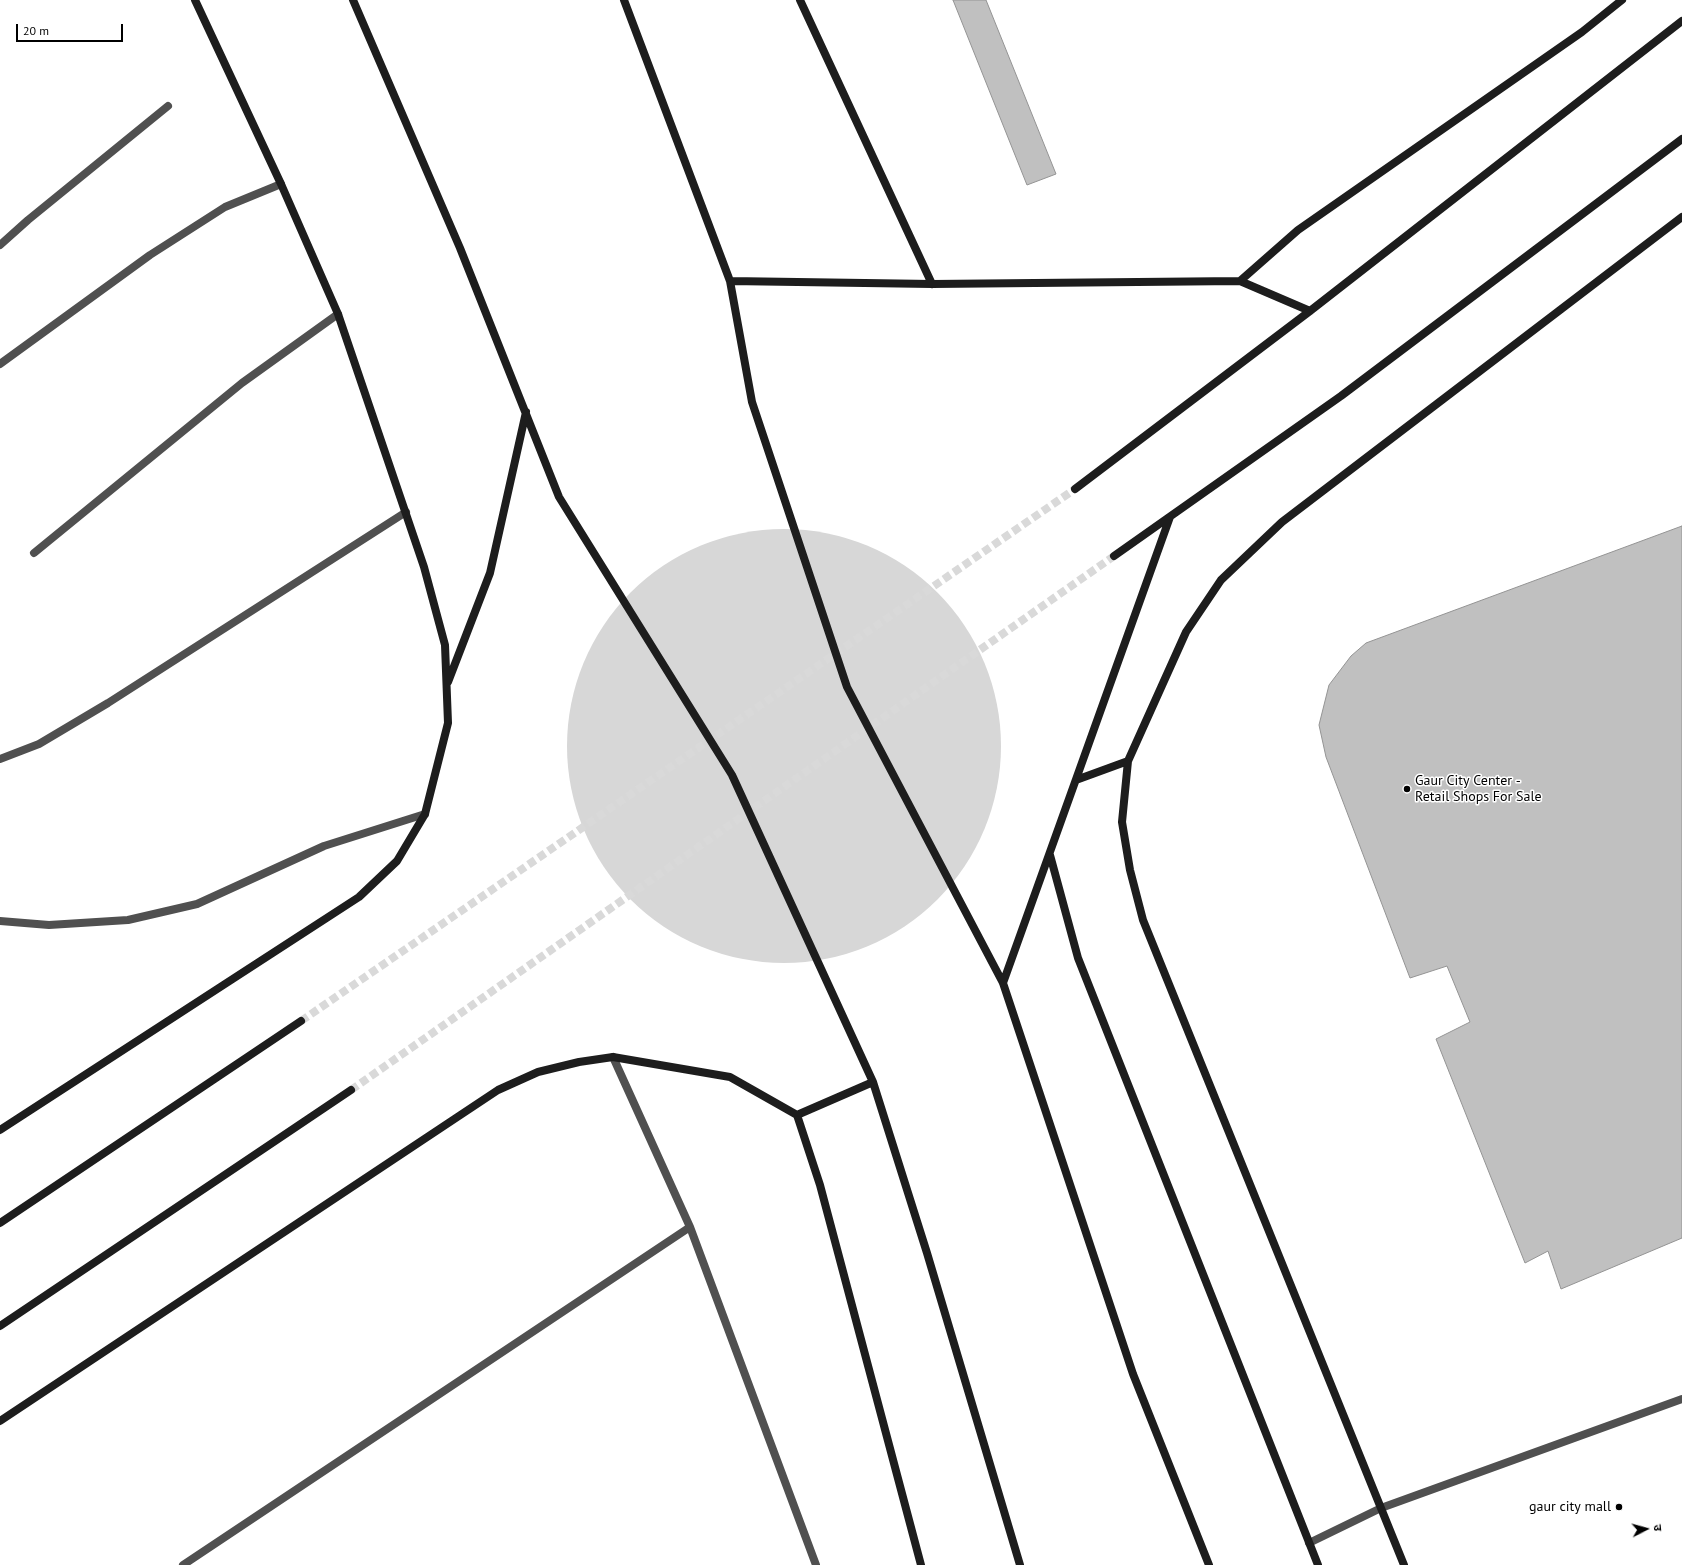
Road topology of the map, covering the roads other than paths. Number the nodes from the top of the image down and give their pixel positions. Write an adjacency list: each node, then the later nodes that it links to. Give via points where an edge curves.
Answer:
1 (195, 0): 9 (street)
2 (353, 0): 18 (street, via 460,248)
3 (624, 0): 13 (street)
4 (800, 0): 14 (street)
5 (1622, 0): 12 (street, via 1582,32 1298,230)
6 (1682, 21): 15 (street)
7 (168, 106): 11 (street)
8 (1682, 139): 21 (street, via 1341,396)
9 (281, 184): 16 (street); 17 (street, via 225,207 150,255)
10 (1682, 215): 26 (street, via 1282,522 1221,580 1186,632)
11 (0, 245)
12 (1240, 280): 14 (street); 15 (street)
13 (730, 281): 14 (street); 31 (street, via 752,402 847,687)
14 (932, 284)
15 (1310, 311): 19 (street)
16 (338, 314): 20 (street); 22 (street, via 242,383)
17 (0, 364)
18 (526, 412): 24 (street, via 490,573); 34 (street, via 559,496 732,775)
19 (1074, 489)
20 (406, 512): 24 (street, via 445,644); 25 (street, via 108,703 39,744)
21 (1170, 517): 23 (street); 27 (street)
22 (34, 553)
23 (1114, 556)
24 (447, 684): 28 (street, via 448,723)
25 (0, 760)
26 (1128, 762): 27 (street); 43 (street, via 1122,822 1142,920)
27 (1076, 780): 29 (street)
28 (425, 814): 30 (street, via 324,846 197,904 128,920 49,925); 37 (street, via 397,861 359,897)
29 (1050, 855): 31 (street); 44 (street, via 1078,958)
30 (0, 921)
31 (1004, 983): 49 (street, via 1133,1374)
32 (301, 1021): 38 (street)
33 (613, 1056): 36 (street, via 730,1077); 39 (street); 42 (street, via 538,1072 498,1090)
34 (873, 1082): 36 (street); 48 (street)
35 (351, 1090): 40 (street)
36 (798, 1115): 47 (street, via 820,1185)
37 (0, 1130)
38 (0, 1223)
39 (690, 1227): 45 (street); 46 (street)
40 (0, 1326)
41 (1682, 1399): 43 (street)
42 (0, 1421)
43 (1381, 1508): 44 (street); 51 (street)
44 (1309, 1543): 50 (street)
45 (182, 1565)
46 (816, 1565)
47 (921, 1565)
48 (1020, 1565)
49 (1209, 1565)
50 (1318, 1565)
51 (1404, 1565)

